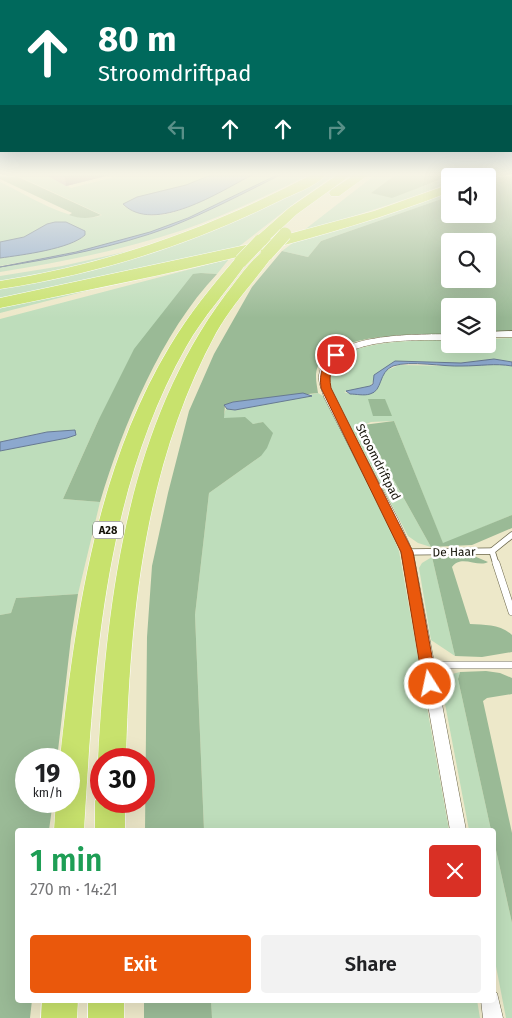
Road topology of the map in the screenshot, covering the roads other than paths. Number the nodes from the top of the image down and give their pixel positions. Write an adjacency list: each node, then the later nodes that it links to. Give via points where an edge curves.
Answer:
1 (213, 223): 8 (highway, via 120,252)
2 (221, 223): 9 (highway, via 156,248 71,272)
3 (283, 223): 6 (highway, A28)
4 (299, 223): 6 (highway, A28, bridge)
5 (349, 223): 7 (highway)
6 (263, 247): 7 (highway, A28, bridge); 21 (highway, A28, via 248,276 208,333 174,401 149,476 133,540 121,634)
7 (238, 256): 10 (highway); 11 (highway); 23 (highway, A28, via 171,358 138,430 120,484 105,539 87,638)
8 (0, 274)
9 (0, 285)
10 (0, 303)
11 (0, 315)
12 (512, 334): 13 (street)
13 (496, 335)
14 (441, 337): 17 (street, Stroomdriftpad, via 395,339 358,345 336,355 324,375 329,397)
15 (512, 536): 16 (lane)
16 (492, 551): 17 (lane, De Haar); 18 (lane, De Haar)
17 (407, 552): 19 (street)
18 (512, 612)
19 (426, 665): 20 (lane); 25 (street)
20 (512, 665)
21 (113, 748)
22 (110, 813): 24 (highway)
23 (69, 828)
24 (110, 828)
25 (458, 828)
26 (60, 1003): 29 (highway)
27 (106, 1003): 30 (highway)
28 (491, 1003): 31 (street)
29 (59, 1018)
30 (106, 1018)
31 (494, 1018)

